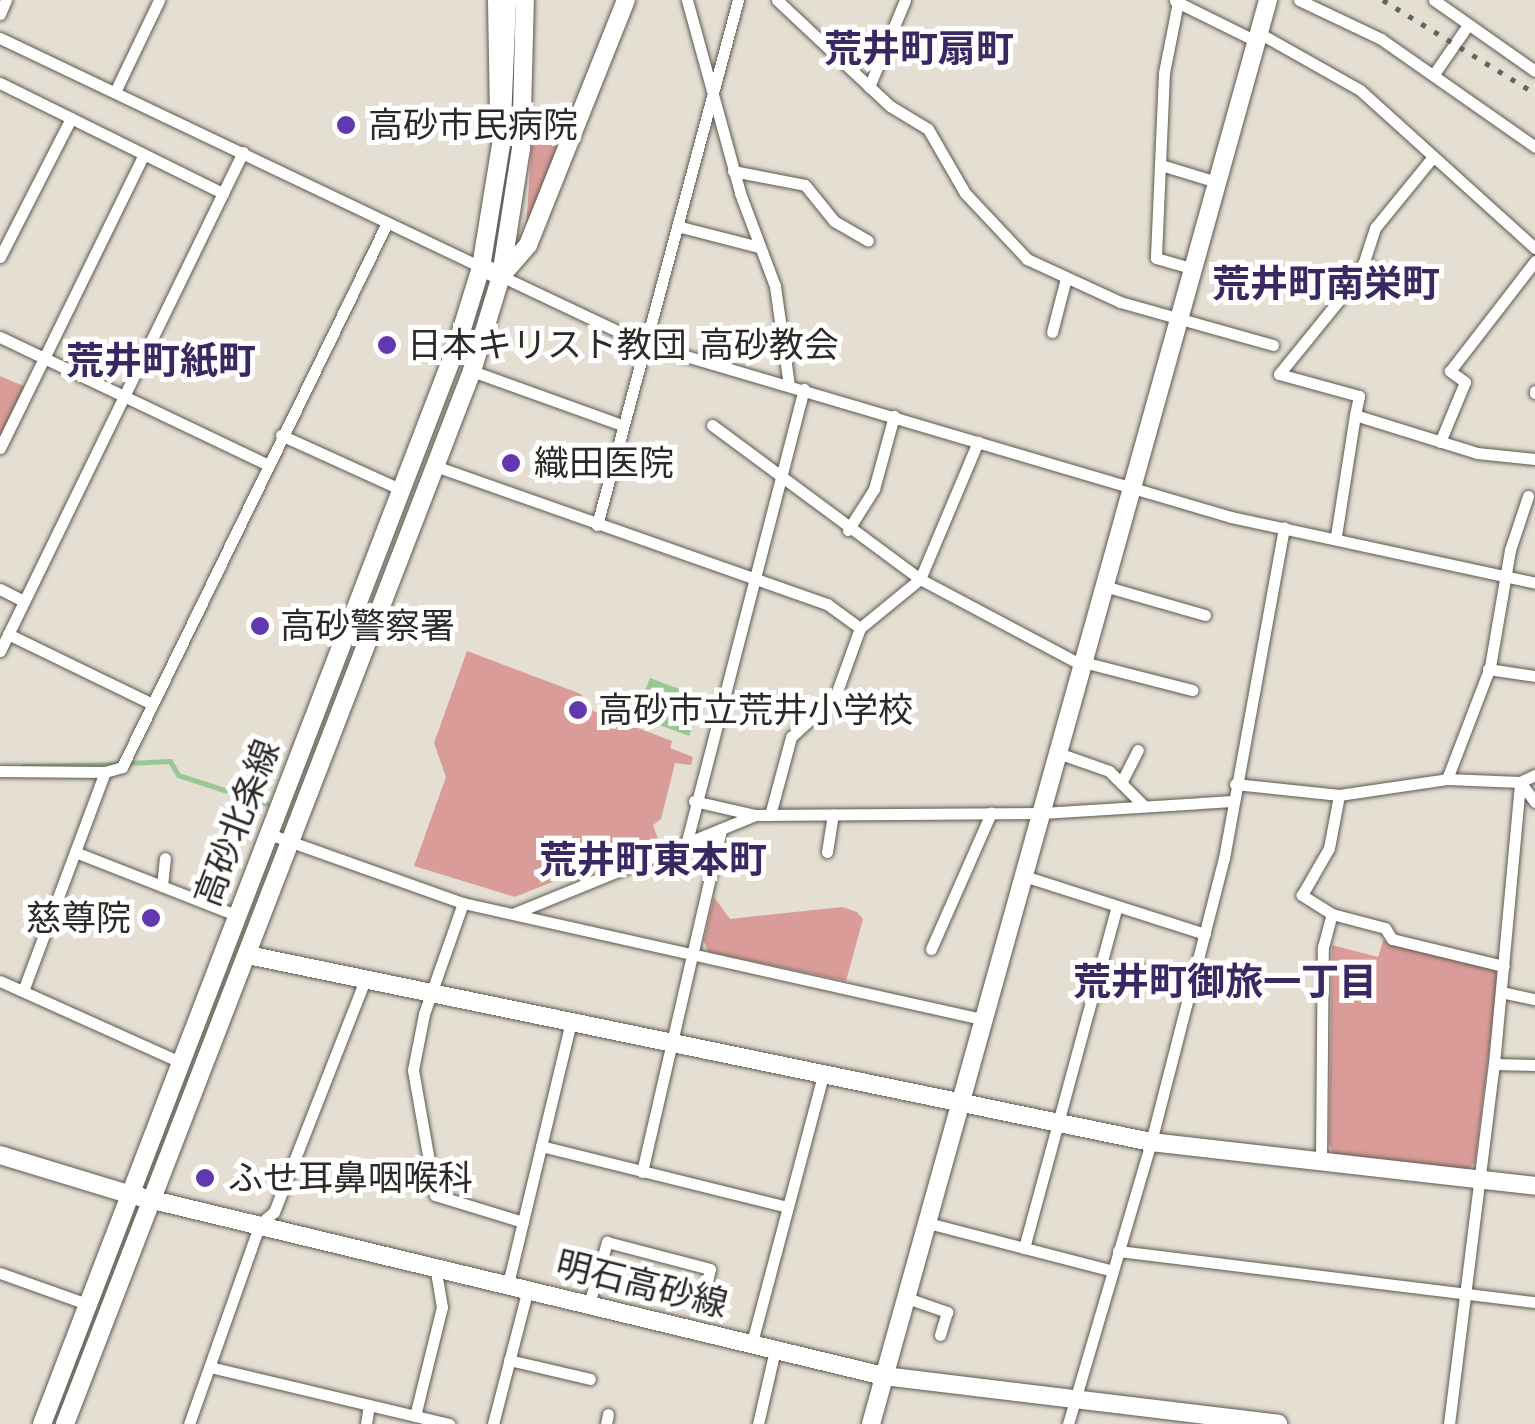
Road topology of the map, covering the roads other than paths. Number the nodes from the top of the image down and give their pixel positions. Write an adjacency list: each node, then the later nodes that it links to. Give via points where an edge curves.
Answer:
1 (6, 0): 15 (street)
2 (159, 0): 23 (street)
3 (493, 0): 26 (street)
4 (508, 0): 26 (main road, 高砂北条線)
5 (525, 0): 46 (main road, via 521,149)
6 (626, 0): 46 (main road, 高砂北条線, via 528,246)
7 (687, 0): 24 (street)
8 (738, 0): 24 (street)
9 (777, 0): 22 (street)
10 (905, 0): 22 (street)
11 (1268, 0): 17 (main road)
12 (1299, 0): 20 (street)
13 (1434, 0): 16 (street)
14 (1176, 1): 17 (street); 31 (street, via 1167,41)
15 (0, 14)
16 (1468, 25): 19 (street); 20 (street)
17 (1258, 37): 30 (street, via 1360,90); 33 (main road)
18 (0, 38): 23 (street)
19 (1535, 70)
20 (1434, 74): 27 (street)
21 (0, 83): 25 (street)
22 (869, 86): 47 (street, via 928,128 992,226)
23 (115, 92): 28 (street)
24 (713, 96): 32 (street); 36 (street)
25 (71, 118): 29 (street); 40 (street)
26 (501, 145): 43 (main road, 高砂北条線)
27 (1535, 147)
28 (244, 152): 34 (street); 35 (street)
29 (144, 154): 34 (street); 53 (street)
30 (1432, 158): 39 (street); 42 (street, via 1375,228)
31 (1162, 165): 33 (street); 44 (street, via 1156,258)
32 (733, 170): 37 (street, via 806,185 834,221); 38 (street)
33 (1217, 182): 44 (main road)
34 (223, 193): 57 (street)
35 (387, 223): 43 (street); 62 (street)
36 (677, 226): 38 (street); 51 (street)
37 (868, 241)
38 (759, 248): 55 (street, via 775,286)
39 (1535, 248)
40 (0, 258)
41 (1535, 261): 64 (street, via 1450,371 1466,382)
42 (1364, 263): 45 (street); 58 (street, via 1279,374 1359,396)
43 (481, 266): 46 (main road); 70 (main road, 高砂北条線)
44 (1192, 268): 48 (main road)
45 (1382, 273)
46 (502, 276): 51 (street); 54 (main road, 高砂北条線)
47 (1065, 282): 48 (street); 49 (street)
48 (1179, 318): 52 (street); 71 (main road)
49 (1052, 332)
50 (0, 337): 53 (street)
51 (644, 344): 55 (street); 60 (street)
52 (1273, 344)
53 (44, 358): 57 (street); 65 (street)
54 (472, 372): 60 (street); 68 (main road, 高砂北条線)
55 (789, 385): 56 (street)
56 (804, 389): 59 (street); 69 (street)
57 (124, 396): 67 (street); 83 (street)
58 (1355, 415): 64 (street); 76 (street)
59 (894, 416): 63 (street); 75 (street, via 874,489)
60 (622, 425): 73 (street)
61 (712, 425): 69 (street)
62 (281, 435): 67 (street); 70 (street)
63 (978, 442): 71 (street); 78 (street)
64 (1440, 442): 66 (street)
65 (0, 448)
66 (1535, 459)
67 (266, 464): 92 (street)
68 (432, 465): 73 (street); 114 (main road, 高砂北条線)
69 (783, 481): 75 (street); 80 (street)
70 (400, 488): 113 (main road, 高砂北条線)
71 (1130, 488): 74 (street); 81 (main road)
72 (1528, 496): 77 (street)
73 (597, 525): 80 (street)
74 (1284, 527): 76 (street); 101 (street)
75 (848, 530): 78 (street)
76 (1336, 536): 77 (street, via 1444,567)
77 (1506, 576): 79 (street); 89 (street)
78 (920, 579): 85 (street); 88 (street)
79 (1535, 583)
80 (754, 584): 85 (street, via 827,604); 103 (street)
81 (1104, 586): 84 (street); 88 (main road)
82 (0, 590): 83 (street)
83 (24, 601): 86 (street)
84 (1205, 615)
85 (860, 628): 111 (street, via 835,697 791,737)
86 (8, 634): 87 (street); 92 (street)
87 (0, 651)
88 (1082, 664): 91 (street); 94 (main road)
89 (1488, 670): 90 (street); 98 (street)
90 (1535, 676)
91 (1192, 690)
92 (150, 703): 96 (street, via 122,767)
93 (1138, 750): 100 (street)
94 (1058, 753): 100 (street, via 1096,764); 108 (main road)
95 (0, 772): 96 (street)
96 (105, 772): 116 (street)
97 (1534, 773): 99 (street)
98 (1447, 780): 99 (street); 102 (street)
99 (1520, 782): 105 (street); 130 (street)
100 (1121, 783): 106 (street)
101 (1235, 784): 102 (street); 104 (street)
102 (1339, 795): 124 (street, via 1329,848 1302,895)
103 (694, 800): 110 (street); 115 (street)
104 (1232, 801): 106 (street); 126 (street)
105 (1535, 802)
106 (1143, 804): 108 (street)
107 (990, 813): 108 (street); 109 (street); 127 (street)
108 (1042, 813): 119 (main road)
109 (833, 814): 111 (street); 117 (street)
110 (755, 815): 111 (street); 112 (street)
111 (770, 815)
112 (721, 830): 115 (street); 129 (street)
113 (268, 834): 114 (street); 125 (main road, 高砂北条線)
114 (288, 840): 121 (street); 128 (main road, 高砂北条線)
115 (687, 841): 123 (street)
116 (75, 852): 120 (street); 135 (street)
117 (827, 852)
118 (165, 858): 120 (street)
119 (1024, 876): 122 (street); 139 (main road)
120 (162, 886): 125 (street)
121 (463, 903): 123 (street); 137 (street)
122 (1116, 906): 126 (street); 132 (street)
123 (515, 913): 129 (street)
124 (1332, 914): 130 (street, via 1385,928 1392,939); 151 (street, via 1323,947)
125 (236, 915): 142 (main road, 高砂北条線)
126 (1204, 934): 148 (street)
127 (931, 949)
128 (248, 956): 134 (main road); 156 (main road, 高砂北条線)
129 (693, 956): 139 (street); 141 (street)
130 (1504, 966): 136 (street)
131 (1138, 967): 132 (street, via 1134,980)
132 (1100, 970): 147 (street)
133 (0, 981): 135 (street)
134 (364, 982): 137 (main road); 160 (street, via 274,1212)
135 (23, 991): 142 (street)
136 (1501, 992): 138 (street); 143 (street)
137 (432, 996): 140 (main road); 158 (street, via 413,1070 435,1195)
138 (1535, 999)
139 (982, 1019): 146 (main road)
140 (570, 1025): 141 (main road); 149 (street)
141 (674, 1043): 145 (main road); 152 (street)
142 (178, 1062): 155 (main road, 高砂北条線)
143 (1494, 1064): 144 (street); 153 (street)
144 (1535, 1066)
145 (822, 1079): 146 (main road); 157 (street)
146 (958, 1100): 147 (main road); 159 (main road)
147 (1059, 1122): 148 (main road); 161 (street)
148 (1152, 1142): 151 (main road); 162 (street)
149 (541, 1146): 152 (street); 158 (street)
150 (0, 1155): 155 (main road, 明石高砂線)
151 (1322, 1159): 153 (main road)
152 (642, 1172): 157 (street)
153 (1478, 1179): 154 (main road); 168 (street)
154 (1535, 1186)
155 (128, 1194): 156 (main road, 明石高砂線); 171 (main road, 高砂北条線)
156 (153, 1199): 160 (main road, 明石高砂線); 186 (main road, 高砂北条線)
157 (788, 1207): 175 (street)
158 (523, 1222): 166 (street)
159 (923, 1222): 161 (street); 169 (main road)
160 (260, 1224): 163 (main road, 明石高砂線); 178 (street)
161 (1024, 1248): 164 (street)
162 (1118, 1251): 164 (street); 168 (street)
163 (435, 1266): 166 (main road, 明石高砂線); 183 (street, via 442,1307)
164 (1113, 1271): 181 (street)
165 (0, 1273): 171 (street)
166 (508, 1284): 167 (main road, 明石高砂線)
167 (528, 1289): 172 (main road, 明石高砂線); 177 (street)
168 (1464, 1294): 170 (street); 195 (street)
169 (904, 1297): 174 (street, via 947,1312); 179 (main road)
170 (1535, 1302)
171 (87, 1304): 185 (main road, 高砂北条線)
172 (588, 1304): 173 (street, via 607,1242 710,1269); 175 (main road, 明石高砂線)
173 (701, 1308)
174 (940, 1335)
175 (751, 1346): 176 (main road, 明石高砂線)
176 (776, 1350): 179 (main road, 明石高砂線); 191 (street)
177 (509, 1360): 180 (street); 190 (street)
178 (210, 1368): 182 (street); 187 (street)
179 (884, 1376): 181 (main road, 明石高砂線); 192 (main road)
180 (590, 1379)
181 (1074, 1401): 184 (main road, 明石高砂線); 193 (street)
182 (370, 1405): 183 (street); 188 (street)
183 (415, 1416): 189 (street)
184 (1240, 1422): 194 (main road, 明石高砂線)
185 (42, 1424)
186 (65, 1424)
187 (189, 1424)
188 (366, 1424)
189 (449, 1424)
190 (493, 1424)
191 (758, 1424)
192 (871, 1424)
193 (1068, 1424)
194 (1278, 1424)
195 (1449, 1424)

